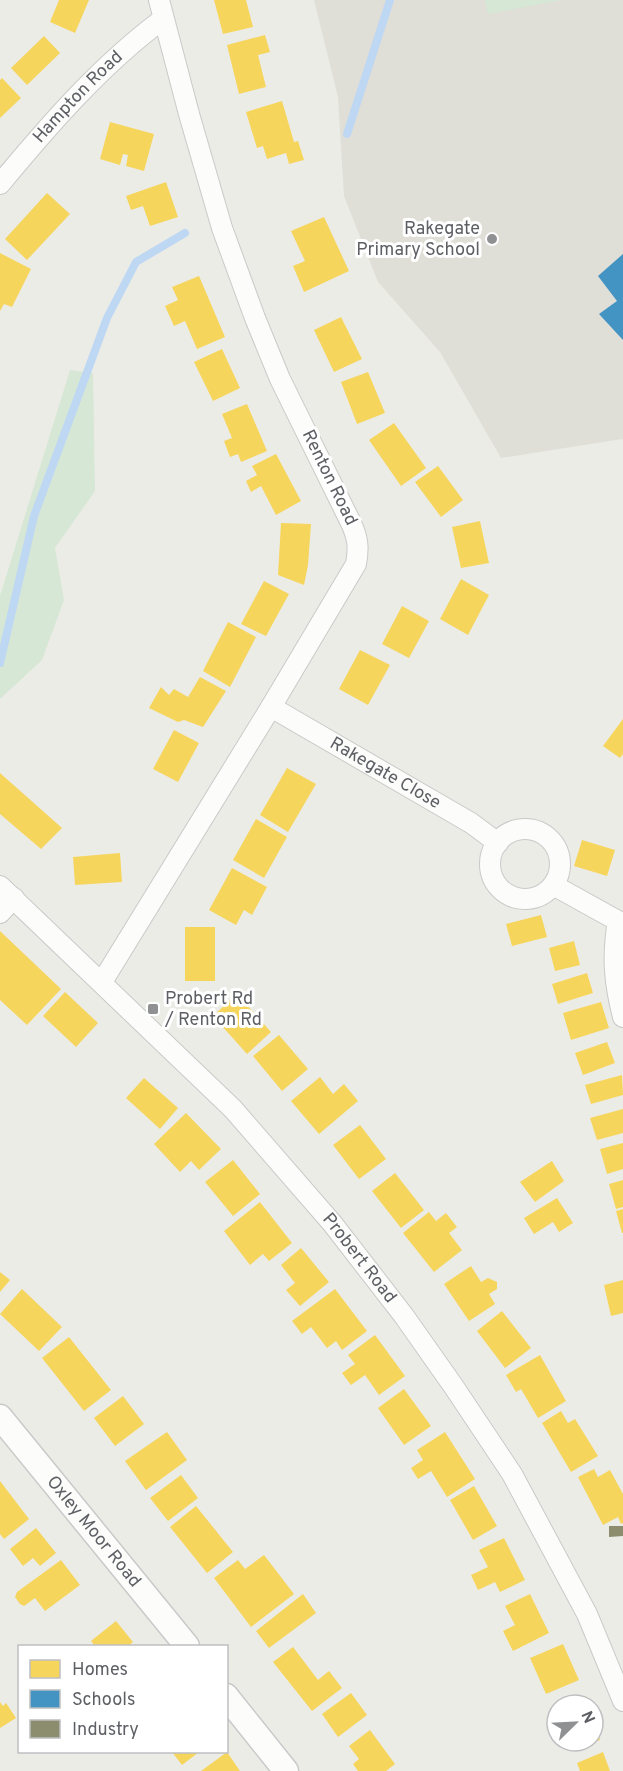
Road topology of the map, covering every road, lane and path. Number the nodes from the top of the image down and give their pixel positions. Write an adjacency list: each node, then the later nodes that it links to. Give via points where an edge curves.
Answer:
1 (161, 10): 2 (street, Hampton Road, via 139,37 48,126); 3 (street, Renton Road, via 222,228 255,318 280,379 357,537 356,564)
2 (0, 184)
3 (271, 707): 4 (street, Rakegate Close, via 471,823); 9 (street, Renton Road)
4 (498, 843): 5 (street, via 517,830 540,832 548,838 559,855 560,866); 5 (street, via 493,852 492,874 504,892 525,899 546,893)
5 (553, 885): 8 (street)
6 (7, 892): 7 (street); 9 (street, Probert Road)
7 (0, 913)
8 (620, 915): 10 (street, via 614,973)
9 (102, 982): 14 (street, Probert Road, via 233,1109 332,1223 404,1316 522,1493 587,1614)
10 (623, 1017)
11 (2, 1422): 12 (street, Oxley Moor Road)
12 (185, 1645)
13 (228, 1698): 15 (street)
14 (623, 1701)
15 (286, 1771)

